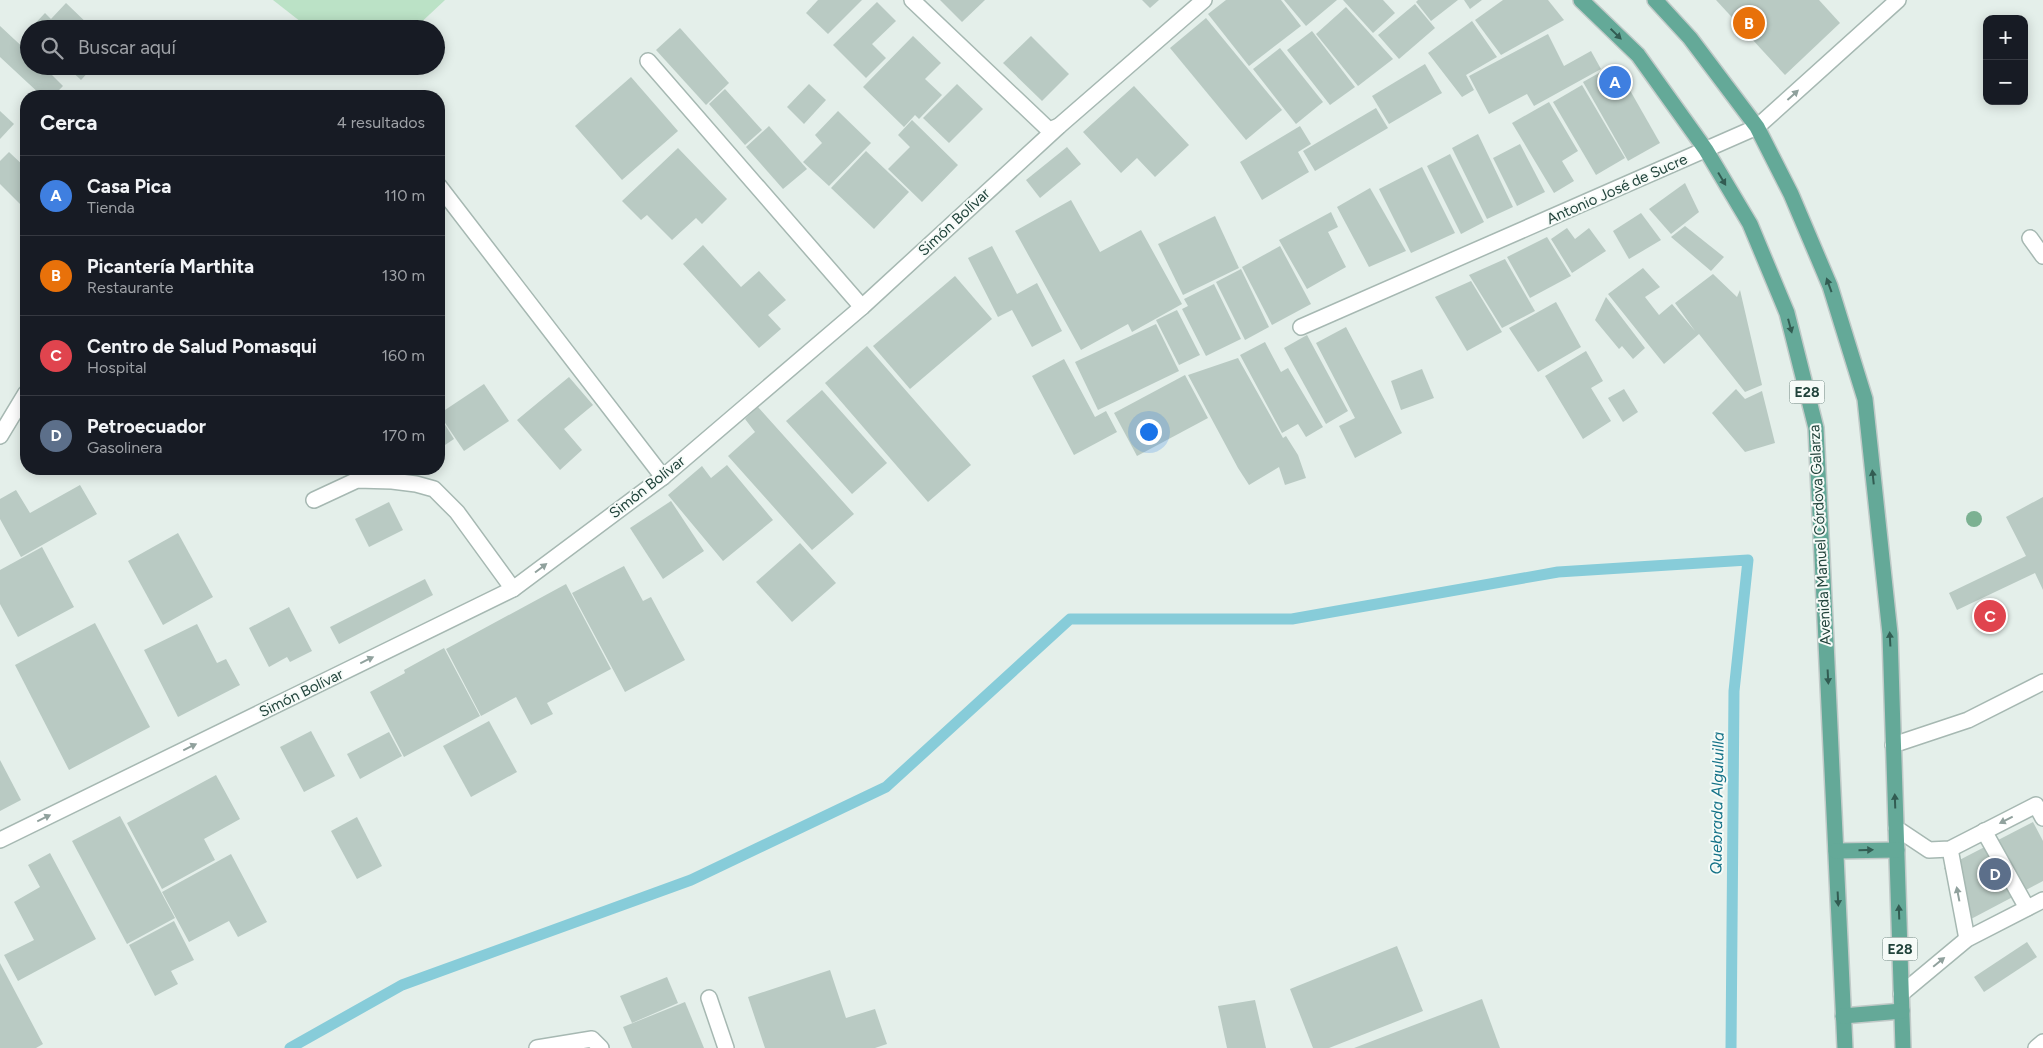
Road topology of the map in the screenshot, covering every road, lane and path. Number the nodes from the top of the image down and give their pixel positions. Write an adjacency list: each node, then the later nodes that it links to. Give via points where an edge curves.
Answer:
1 (912, 0): 7 (street, via 1049,130)
2 (1204, 0): 7 (street, Simón Bolívar)
3 (1581, 0): 9 (main road, Avenida Manuel Córdova Galarza / E28, one-way to 9, via 1638,55)
4 (1654, 0): 8 (main road, E28, via 1690,38)
5 (1898, 0): 8 (street, Antonio José de Sucre, one-way to 5)
6 (648, 61): 13 (street)
7 (1059, 126): 13 (street, Simón Bolívar)
8 (1757, 127): 9 (street, Antonio José de Sucre); 21 (main road, E28, one-way to 8, via 1890,634 1865,399 1830,286 1792,194)
9 (1706, 150): 14 (street, Antonio José de Sucre); 28 (main road, Avenida Manuel Córdova Galarza / E28, one-way to 28, via 1750,224 1787,313 1816,428)
10 (445, 194): 17 (street)
11 (2030, 238): 12 (street)
12 (2043, 256)
13 (862, 307): 17 (street, Simón Bolívar)
14 (1302, 328)
15 (20, 403): 16 (street)
16 (0, 436)
17 (663, 476): 19 (street, Simón Bolívar, one-way to 17)
18 (314, 500): 19 (street, via 357,480 392,481 434,489 457,512)
19 (513, 589): 25 (street, Simón Bolívar, one-way to 19)
20 (2043, 682): 21 (street, via 1968,720)
21 (1893, 745): 23 (main road, E28, one-way to 21)
22 (2043, 818): 24 (street, one-way to 24, via 2036,805)
23 (1896, 828): 26 (street, via 1929,850); 27 (main road, E28)
24 (1984, 832): 26 (street); 30 (street)
25 (0, 840)
26 (1950, 849): 31 (street, one-way to 26)
27 (1897, 850): 28 (main road, one-way to 27); 32 (main road, E28, one-way to 27)
28 (1836, 851): 35 (main road, Avenida Manuel Córdova Galarza / E28, one-way to 35)
29 (2043, 900): 30 (street)
30 (2027, 908): 31 (street)
31 (1967, 939): 32 (street, one-way to 31)
32 (1901, 994): 34 (main road, E28)
33 (708, 998): 39 (street)
34 (1902, 1011): 35 (main road); 41 (main road, E28)
35 (1843, 1016): 40 (main road, Avenida Manuel Córdova Galarza / E28)
36 (2043, 1042): 42 (street)
37 (537, 1048): 38 (street, via 592,1039)
38 (601, 1048)
39 (726, 1048)
40 (1845, 1048)
41 (1903, 1048)
42 (2036, 1048)

